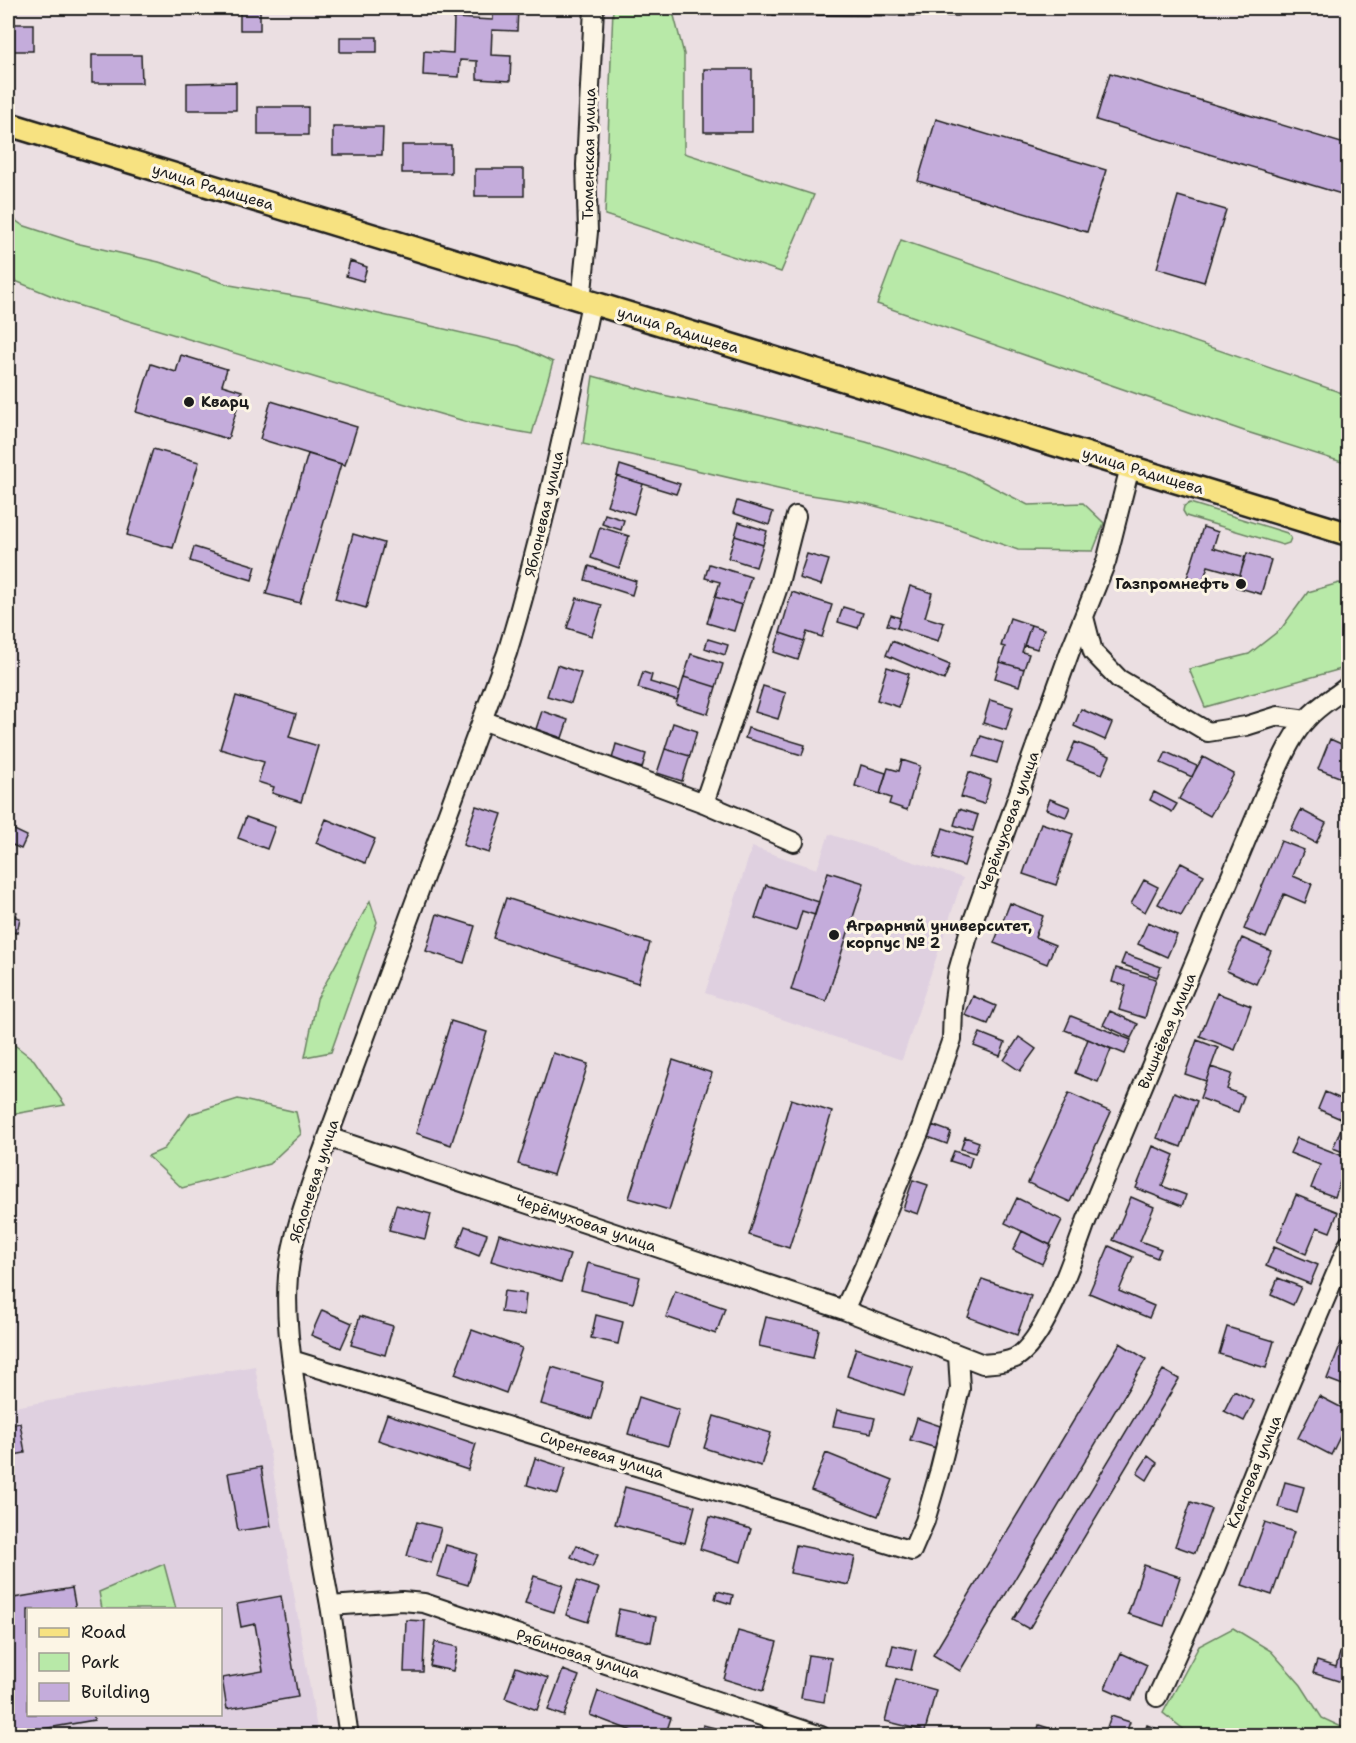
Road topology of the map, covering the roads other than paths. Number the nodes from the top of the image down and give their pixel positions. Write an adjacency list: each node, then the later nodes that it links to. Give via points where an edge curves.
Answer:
1 (594, 8): 3 (street, Тюменская улица, via 586,165)
2 (8, 124): 3 (main road, улица Радищева)
3 (586, 302): 4 (main road, улица Радищева); 9 (street, Яблоневая улица, via 558,459 526,590)
4 (1130, 466): 6 (main road, улица Радищева); 7 (street, Черёмуховая улица, via 1106,562)
5 (796, 516): 11 (street, via 778,587)
6 (1348, 534)
7 (1084, 617): 10 (street, via 1094,652 1119,679 1208,732 1278,716); 15 (street, Черёмуховая улица, via 970,929 958,971 952,1039 921,1128)
8 (1348, 686): 10 (street, Вишнёвая улица)
9 (482, 720): 11 (street); 13 (street, Яблоневая улица)
10 (1305, 720): 18 (street, Вишнёвая улица, via 1267,790 1087,1219 1062,1289 1029,1346 1001,1363)
11 (704, 803): 12 (street)
12 (794, 842)
13 (328, 1137): 15 (street, Черёмуховая улица); 17 (street, Яблоневая улица, via 293,1245 287,1314)
14 (1348, 1245): 20 (street, Кленовая улица, via 1210,1581)
15 (844, 1310): 16 (street, Черёмуховая улица)
16 (958, 1355): 17 (street, Сиреневая улица, via 960,1389 925,1521 912,1551); 18 (street, Черёмуховая улица)
17 (292, 1360): 19 (street, Яблоневая улица)
18 (983, 1364)
19 (330, 1606): 21 (street, Яблоневая улица); 22 (street, Рябиновая улица, via 424,1603)
20 (1157, 1697)
21 (349, 1736)
22 (821, 1736)

